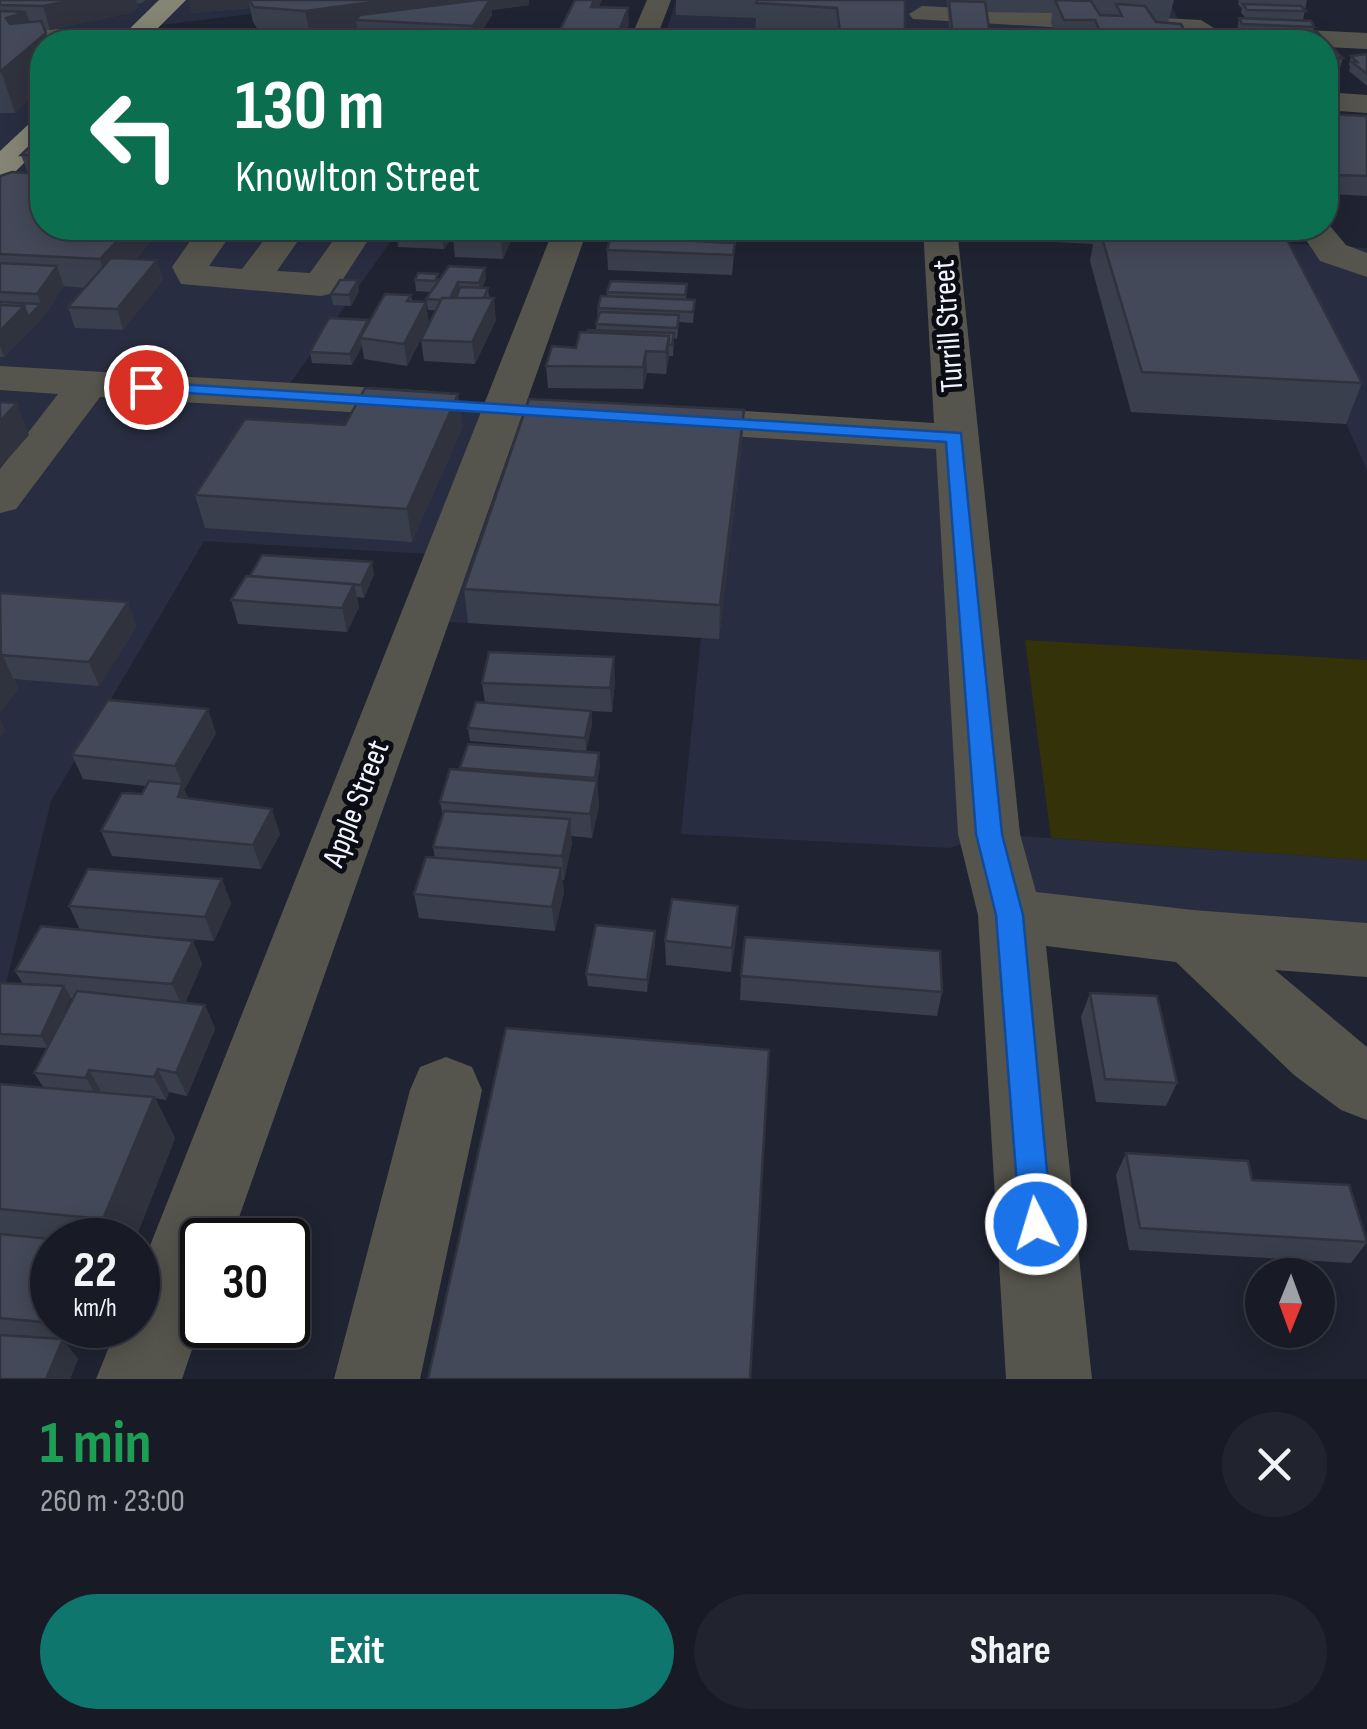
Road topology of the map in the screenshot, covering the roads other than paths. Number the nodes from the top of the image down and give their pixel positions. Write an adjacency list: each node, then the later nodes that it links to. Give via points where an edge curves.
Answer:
1 (174, 0): 6 (main road)
2 (659, 0): 8 (street)
3 (1185, 0): 10 (street)
4 (920, 7): 9 (street)
5 (228, 16): 7 (street)
6 (142, 30)
7 (166, 30)
8 (647, 30)
9 (1154, 30)
10 (1202, 30)
11 (0, 36): 12 (street)
12 (30, 36)
13 (1338, 40): 14 (street)
14 (1367, 41)
15 (1338, 103): 16 (street)
16 (1367, 104)
17 (30, 140): 18 (main road)
18 (0, 170)
19 (1338, 235): 20 (street)
20 (1367, 235)
21 (209, 240): 28 (street, via 190,267 194,276)
22 (281, 240): 28 (street)
23 (350, 240): 28 (street, via 321,285)
24 (568, 240): 31 (street, Apple Street)
25 (941, 240): 33 (street, Turrill Street)
26 (1325, 240): 27 (street, via 1348,261)
27 (1367, 266)
28 (252, 281)
29 (0, 378): 30 (street)
30 (90, 383): 31 (street); 34 (street, via 36,422 50,438)
31 (522, 410): 40 (street, Apple Street)
32 (621, 416): 33 (street)
33 (954, 437): 35 (street, Turrill Street, via 989,834)
34 (0, 498)
35 (1010, 915): 36 (street); 42 (street, Turrill Street)
36 (1194, 937): 37 (street); 38 (street, via 1319,1053)
37 (1367, 950)
38 (1367, 1087)
39 (446, 1090): 41 (street)
40 (139, 1379)
41 (377, 1379)
42 (1049, 1379)

